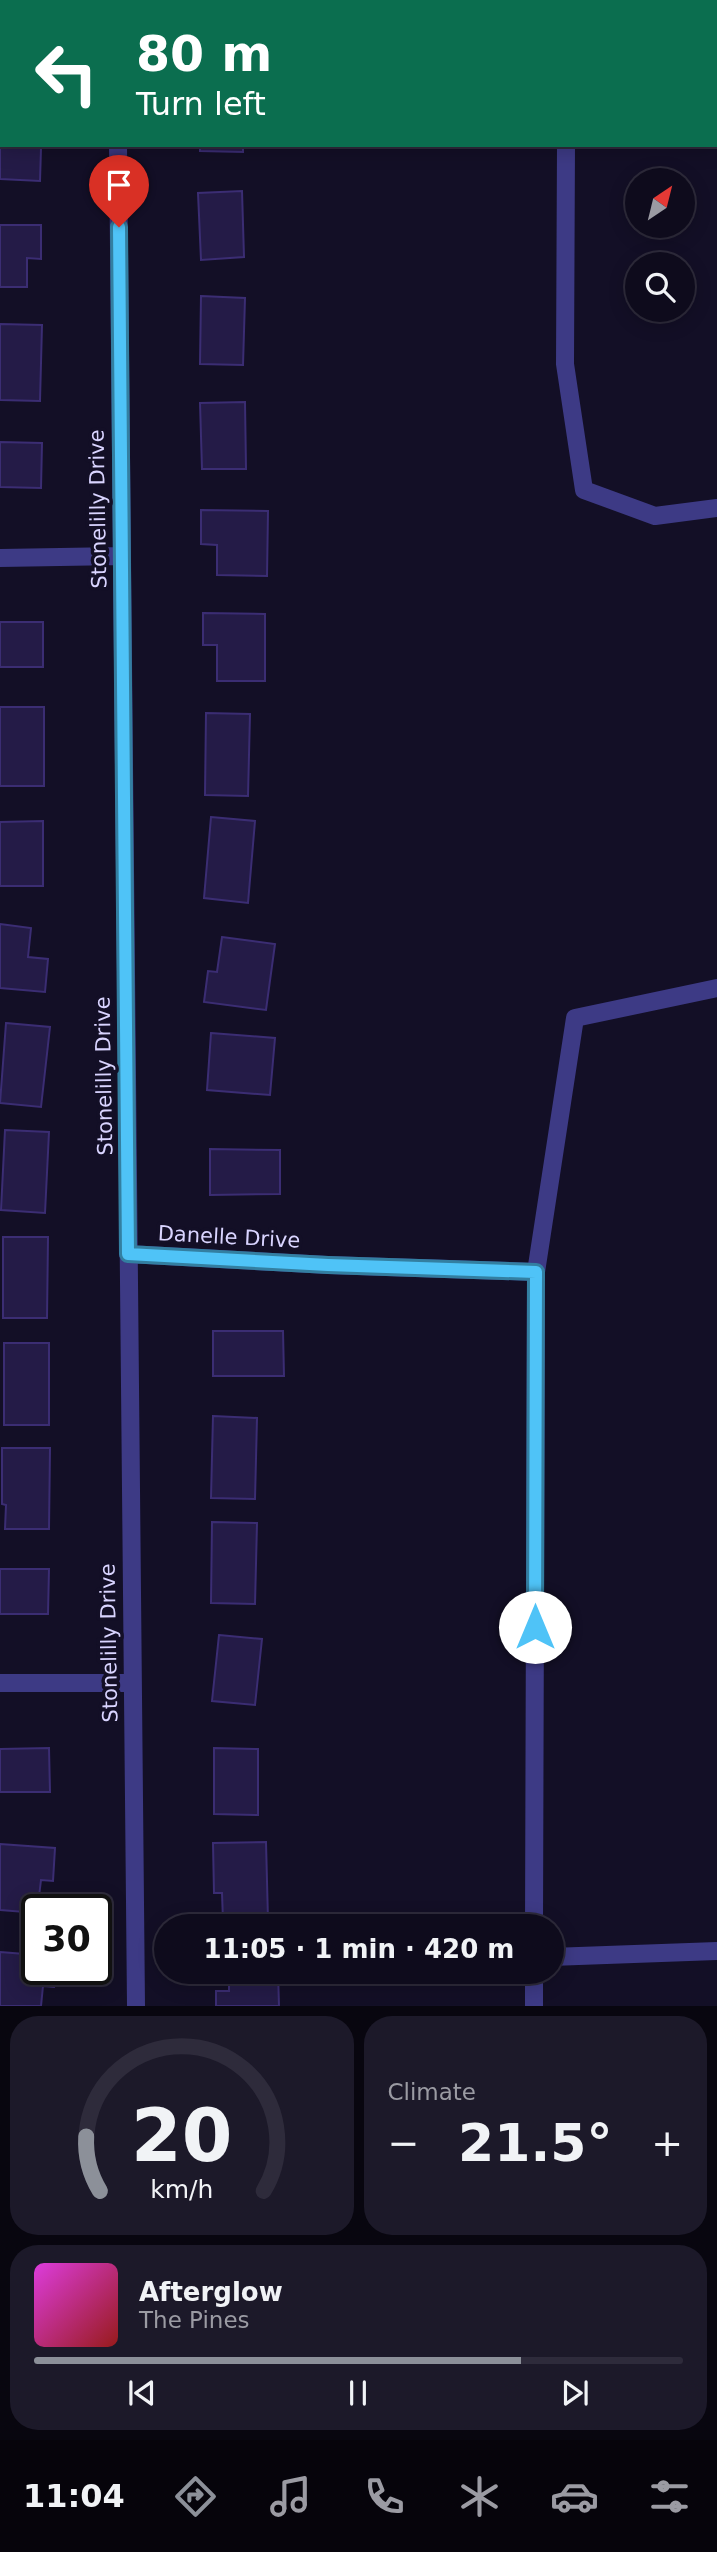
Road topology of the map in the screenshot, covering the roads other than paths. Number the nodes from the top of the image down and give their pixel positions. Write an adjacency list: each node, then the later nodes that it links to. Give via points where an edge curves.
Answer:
1 (118, 147): 4 (street, Stonelilly Drive)
2 (566, 147): 3 (street, via 565,364 584,490 655,516)
3 (717, 508)
4 (120, 556): 5 (street); 7 (street, Stonelilly Drive)
5 (0, 558)
6 (717, 988): 8 (street, via 575,1018)
7 (128, 1254): 8 (street, Danelle Drive); 9 (street, Stonelilly Drive)
8 (536, 1272): 11 (street)
9 (132, 1683): 10 (street); 15 (street, Stonelilly Drive)
10 (0, 1684)
11 (534, 1914)
12 (717, 1951): 13 (street)
13 (564, 1957)
14 (534, 1984): 16 (street)
15 (136, 2006)
16 (534, 2006)

